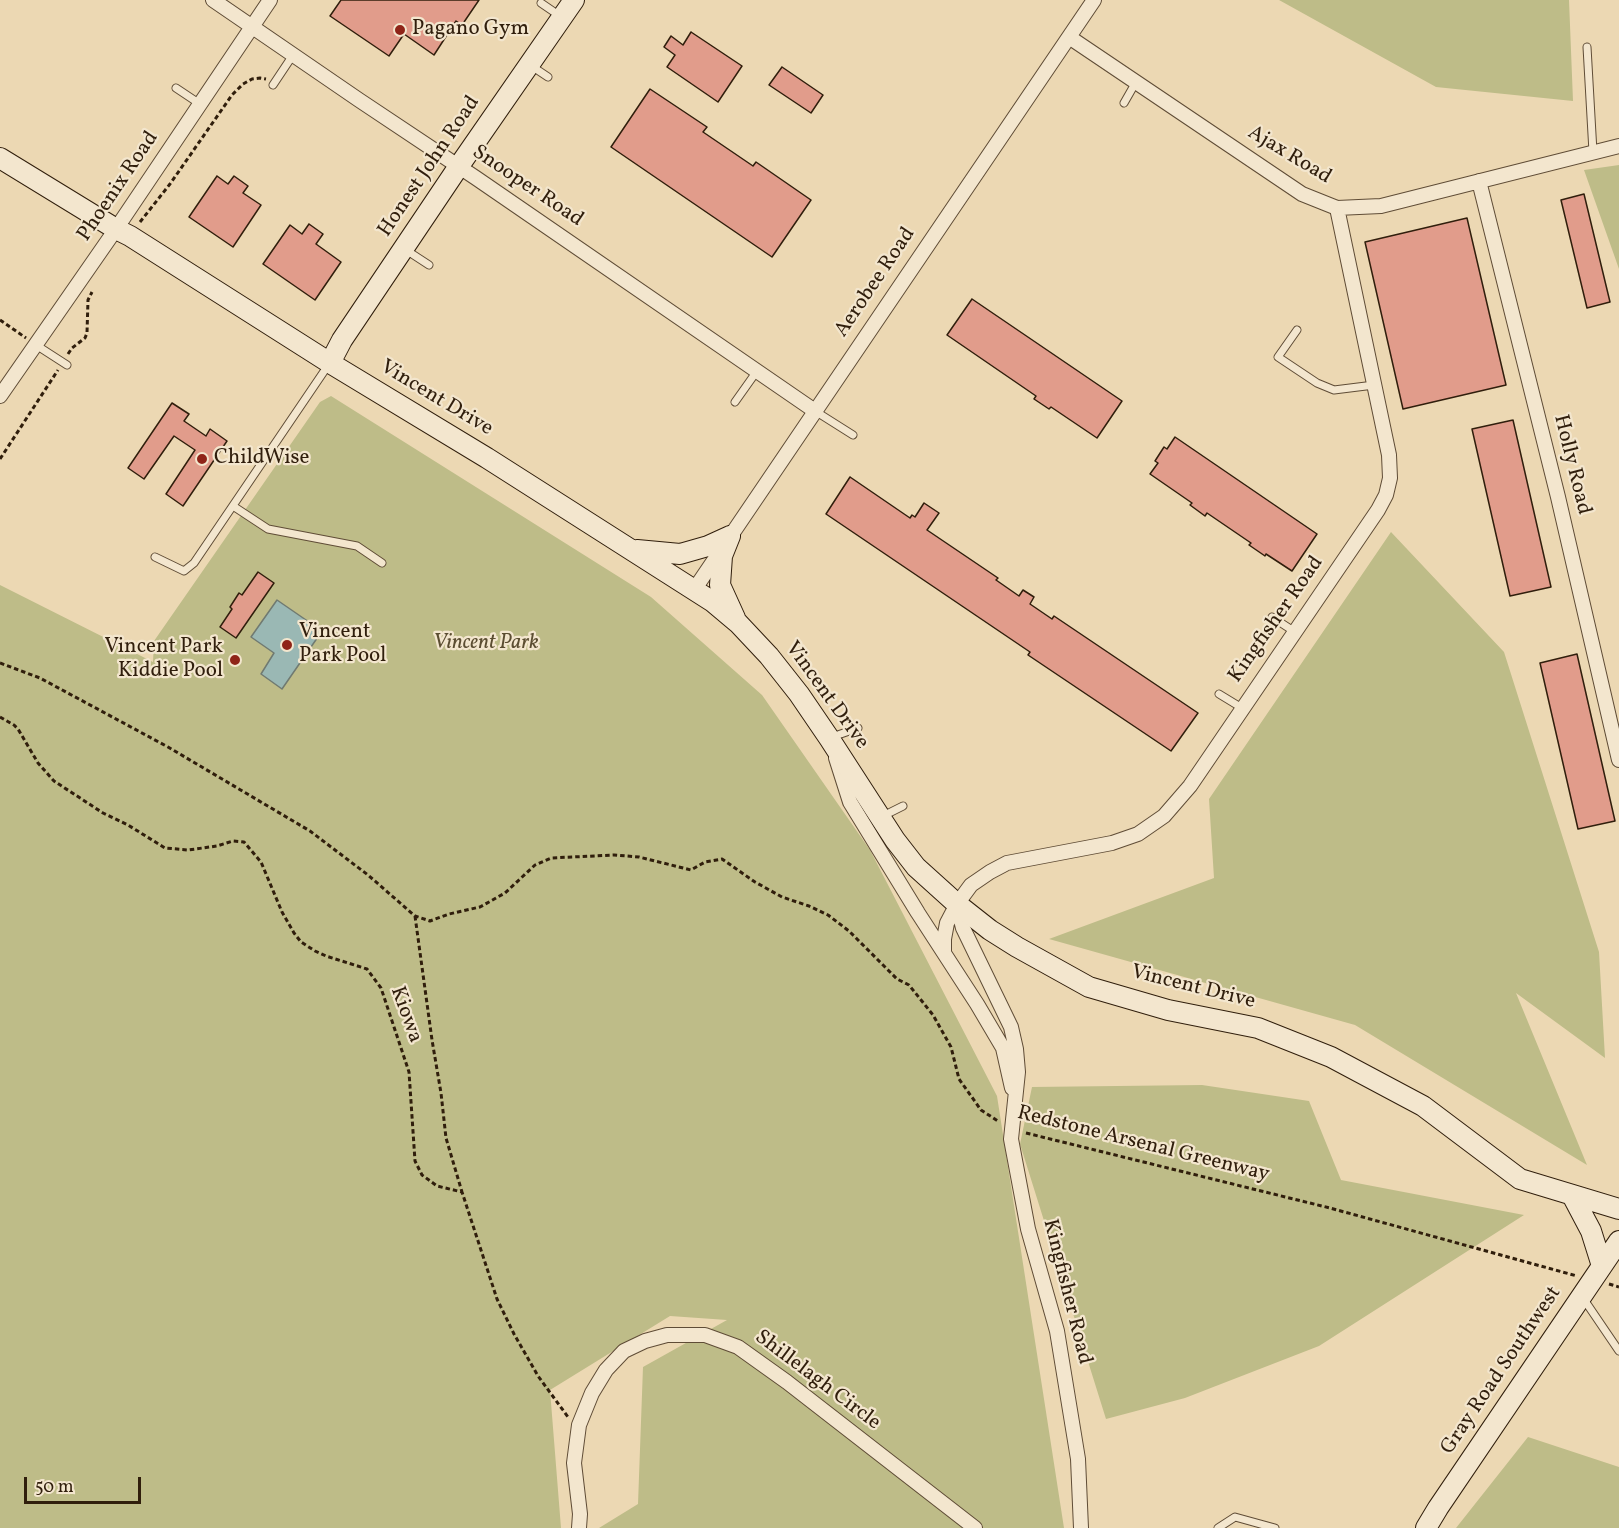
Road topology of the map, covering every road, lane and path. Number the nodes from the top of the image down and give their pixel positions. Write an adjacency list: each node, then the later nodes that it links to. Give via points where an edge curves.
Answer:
1 (213, 0): 7 (street, Snooper Road)
2 (270, 0): 7 (street, Phoenix Road)
3 (574, 0): 6 (street, Honest John Road)
4 (1094, 0): 8 (street, Aerobee Road)
5 (541, 3): 6 (lane)
6 (562, 18): 11 (street, Honest John Road)
7 (252, 26): 10 (street, Snooper Road); 17 (street, Phoenix Road)
8 (1069, 37): 13 (street, Ajax Road); 37 (street, Aerobee Road)
9 (1587, 47): 19 (lane)
10 (293, 55): 14 (lane); 21 (street, Snooper Road)
11 (530, 65): 12 (lane); 21 (street, Honest John Road)
12 (548, 77)
13 (1136, 82): 16 (lane); 23 (street, Ajax Road, via 1302,194)
14 (273, 85): 24 (path, via 260,78 243,84 170,184)
15 (176, 88): 17 (lane)
16 (1124, 103)
17 (200, 104): 24 (street, Phoenix Road)
18 (1619, 146): 19 (street, Ajax Road)
19 (1593, 152): 22 (street, Ajax Road)
20 (0, 158): 24 (street, Vincent Drive)
21 (459, 166): 25 (street, Honest John Road); 33 (street, Snooper Road)
22 (1479, 181): 23 (street, Ajax Road, via 1381,206); 55 (street, Holly Road)
23 (1337, 208): 34 (street, Kingfisher Road)
24 (123, 232): 30 (street, Phoenix Road); 31 (street, Vincent Drive)
25 (404, 248): 26 (lane); 31 (street, Honest John Road)
26 (429, 265)
27 (93, 289): 32 (path, via 88,300 87,333 72,348)
28 (0, 320): 30 (path)
29 (1297, 330): 34 (lane, via 1278,357 1334,390)
30 (36, 345): 32 (lane); 35 (street, Phoenix Road)
31 (330, 363): 40 (lane); 42 (street, Vincent Drive)
32 (65, 364): 39 (path)
33 (757, 371): 36 (lane); 37 (street, Snooper Road)
34 (1374, 386): 48 (street, Kingfisher Road, via 1389,455 1386,495)
35 (0, 396)
36 (735, 402)
37 (815, 411): 38 (lane); 41 (street, Aerobee Road)
38 (854, 435)
39 (0, 459)
40 (233, 506): 43 (lane, via 195,563 184,571); 44 (lane, via 268,529 357,546)
41 (730, 536): 42 (street, via 680,554); 45 (street, Aerobee Road); 47 (street, via 722,556 720,585)
42 (631, 549): 45 (street, Vincent Drive)
43 (155, 557)
44 (382, 563)
45 (694, 590): 47 (street, Vincent Drive)
46 (1272, 617): 48 (lane)
47 (738, 623): 54 (street, Vincent Drive, via 769,656)
48 (1295, 632): 51 (street, Kingfisher Road)
49 (0, 663): 59 (path, via 40,678 159,742 310,831)
50 (1219, 694): 51 (lane)
51 (1242, 708): 58 (street, Kingfisher Road, via 1190,786 1164,816 1137,834 1112,843 1007,863 971,885)
52 (0, 717): 63 (path, Kiowa, via 18,729 54,781 165,848 188,850 233,841 249,847 261,862 282,912 301,942 326,956 367,969 381,988 409,1072 415,1161 422,1176 437,1186)
53 (858, 728): 54 (lane)
54 (829, 738): 57 (street, Vincent Drive); 60 (street, Kingfisher Road, via 850,802)
55 (1619, 760)
56 (903, 806): 57 (lane)
57 (880, 817): 58 (street, Vincent Drive, via 916,867)
58 (957, 904): 60 (street, Kingfisher Road, via 947,922); 61 (street, Kingfisher Road, via 963,928 1011,1027 1018,1072); 64 (street, Vincent Drive, via 1017,948 1089,987 1168,1010 1258,1028 1331,1057 1424,1106 1520,1179)
59 (415, 916): 62 (path, Redstone Arsenal Greenway, via 430,921 480,907 505,893 535,865 551,858 639,857 691,870 705,862 722,860 773,892 828,915 897,979 909,985 933,1015 951,1047 959,1079 981,1110); 63 (path, via 446,1137)
60 (944, 952): 61 (street, Kingfisher Road, via 1003,1048)
61 (1015, 1102): 62 (street, Kingfisher Road)
62 (1011, 1129): 67 (path, Redstone Arsenal Greenway, via 1330,1208); 73 (street, Kingfisher Road, via 1028,1230 1058,1331 1078,1459)
63 (462, 1192): 70 (path, via 497,1299 514,1334 538,1376 566,1415)
64 (1572, 1195): 65 (street, Vincent Drive); 67 (street, via 1591,1231)
65 (1619, 1209)
66 (1619, 1241): 67 (street, Gray Road Southwest)
67 (1592, 1281): 68 (path, Redstone Arsenal Greenway); 69 (lane); 76 (street, Gray Road Southwest)
68 (1619, 1287)
69 (1619, 1351)
70 (579, 1425): 71 (street, Shillelagh Circle, via 574,1463); 72 (street, Shillelagh Circle, via 592,1393 624,1351 667,1335 705,1335 747,1353)
71 (579, 1528)
72 (975, 1528)
73 (1081, 1528)
74 (1218, 1528): 75 (lane, via 1235,1517)
75 (1275, 1528)
76 (1426, 1528)

